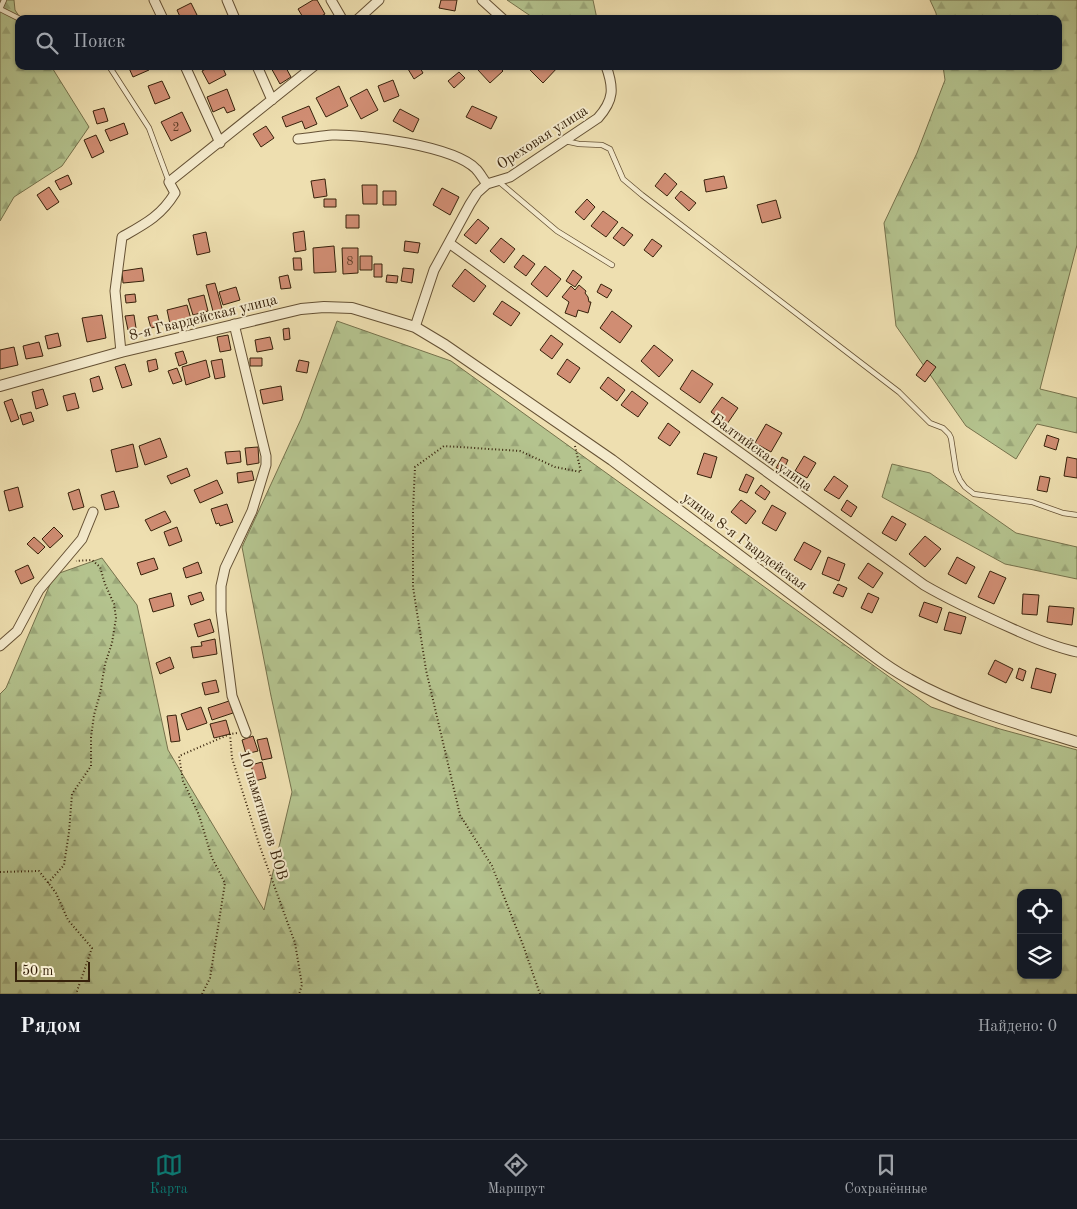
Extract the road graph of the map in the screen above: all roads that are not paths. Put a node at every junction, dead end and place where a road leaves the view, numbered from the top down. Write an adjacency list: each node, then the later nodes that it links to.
1 (4, 0): 12 (lane)
2 (154, 0): 7 (street)
3 (227, 0): 8 (street)
4 (331, 0): 9 (street)
5 (379, 0): 10 (street)
6 (482, 0): 11 (street)
7 (161, 15)
8 (234, 15)
9 (340, 15)
10 (362, 15)
11 (499, 15)
12 (15, 16)
13 (112, 70): 23 (lane)
14 (186, 70): 21 (street)
15 (259, 70): 18 (street)
16 (309, 70): 18 (street)
17 (607, 70): 20 (street, Ореховая улица)
18 (272, 100): 21 (street)
19 (298, 139): 24 (street)
20 (564, 141): 22 (street, Ореховая улица); 32 (lane)
21 (220, 143): 23 (street)
22 (498, 181): 24 (street, Ореховая улица); 26 (lane)
23 (169, 182): 29 (street)
24 (487, 184): 25 (street, Ореховая улица)
25 (449, 243): 28 (street, Ореховая улица); 34 (street, Балтийская улица)
26 (612, 265)
27 (234, 324): 28 (street, 8-я Гвардейская улица); 29 (street, 8-я Гвардейская улица); 35 (street)
28 (414, 326): 36 (street, улица 8-я Гвардейская)
29 (122, 352): 30 (street, 8-я Гвардейская улица)
30 (0, 386)
31 (93, 512): 33 (street)
32 (1077, 515)
33 (0, 646)
34 (1077, 652)
35 (246, 733)
36 (1077, 742)

